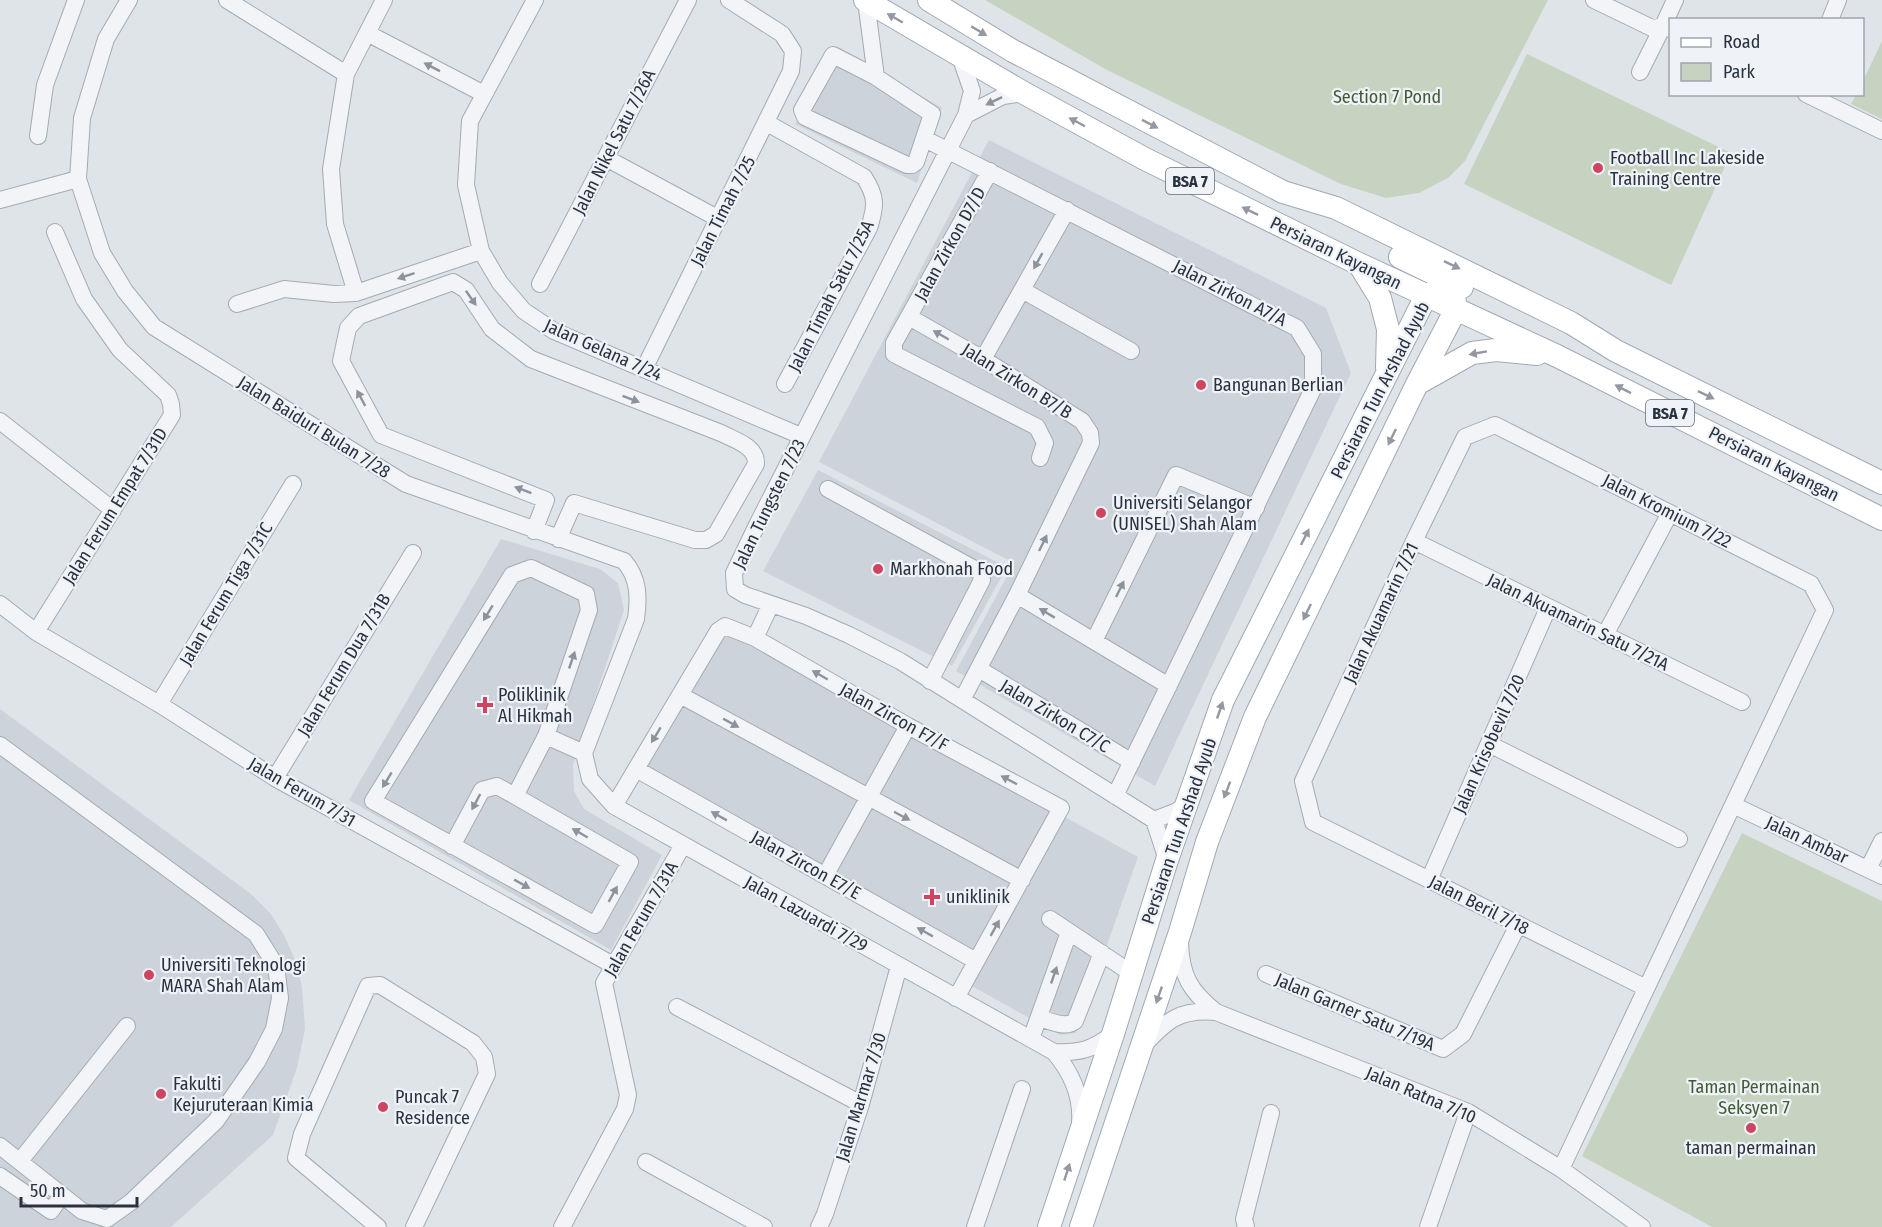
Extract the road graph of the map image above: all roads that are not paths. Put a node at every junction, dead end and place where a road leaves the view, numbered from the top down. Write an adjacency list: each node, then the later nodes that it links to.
1 (76, 0): 27 (street)
2 (129, 0): 32 (street, Jalan Baiduri Bulan 7/28)
3 (227, 0): 19 (street)
4 (384, 0): 16 (street)
5 (535, 0): 22 (street, Jalan Gelana 7/24)
6 (688, 0): 30 (street, Jalan Nikel Satu 7/26A)
7 (729, 0): 25 (street, Jalan Timah 7/25)
8 (865, 0): 17 (main road, Persiaran Kayangan / BSA 7, one-way to 8); 20 (street)
9 (929, 0): 33 (main road, Persiaran Kayangan / BSA 7, one-way to 33)
10 (1594, 0): 15 (street)
11 (1675, 0): 13 (street)
12 (1838, 0): 14 (street)
13 (1670, 18)
14 (1831, 18)
15 (1667, 28): 18 (street)
16 (367, 33): 19 (street); 22 (street, one-way to 16)
17 (960, 56): 21 (main road, Persiaran Kayangan / BSA 7); 24 (street, Jalan Tungsten 7/23)
18 (1640, 72)
19 (346, 74): 43 (street)
20 (876, 77): 28 (street); 28 (street)
21 (1024, 93): 24 (street, one-way to 24); 39 (main road, Persiaran Kayangan / BSA 7, one-way to 21)
22 (484, 94): 38 (street, Jalan Gelana 7/24)
23 (1810, 96): 26 (street)
24 (966, 115): 29 (street, Jalan Tungsten 7/23)
25 (767, 123): 36 (street, Jalan Timah 7/25); 54 (street, Jalan Timah Satu 7/25A)
26 (1882, 131)
27 (38, 136)
28 (925, 139): 29 (street, Jalan Zirkon A7/A)
29 (949, 150): 31 (street, Jalan Zirkon A7/A); 58 (street, Jalan Tungsten 7/23)
30 (606, 158): 36 (street); 41 (street, Jalan Nikel Satu 7/26A)
31 (990, 171): 35 (street, Jalan Zirkon A7/A); 47 (street, Jalan Zirkon D7/D)
32 (78, 178): 34 (street); 67 (street, Jalan Baiduri Bulan 7/28)
33 (1283, 192): 40 (main road); 49 (main road, Persiaran Kayangan / BSA 7, one-way to 49)
34 (0, 200)
35 (1066, 210): 42 (street, one-way to 42); 63 (street, Jalan Zirkon A7/A)
36 (719, 219): 52 (street, Jalan Timah 7/25)
37 (56, 232): 64 (street, Jalan Ferum Empat 7/31D)
38 (482, 251): 43 (street, one-way to 43); 52 (street, Jalan Gelana 7/24)
39 (1359, 264): 44 (main road, Persiaran Kayangan / BSA 7); 53 (main road)
40 (1452, 282): 44 (main road, Persiaran Tun Arshad Ayub); 46 (main road, Persiaran Tun Arshad Ayub); 49 (main road)
41 (540, 284)
42 (1022, 290): 48 (street); 51 (street)
43 (356, 292): 45 (street)
44 (1426, 296): 46 (main road, Persiaran Kayangan / BSA 7); 53 (main road, Persiaran Tun Arshad Ayub)
45 (237, 304)
46 (1456, 309): 50 (main road, Persiaran Kayangan / BSA 7); 55 (main road, Persiaran Tun Arshad Ayub)
47 (909, 317): 51 (street, Jalan Zirkon B7/B, one-way to 47); 59 (street, Jalan Zirkon D7/D)
48 (1131, 351)
49 (1616, 351): 60 (main road, Persiaran Kayangan / BSA 7, one-way to 60)
50 (1557, 356): 55 (main road, one-way to 55); 66 (main road, Persiaran Kayangan / BSA 7, one-way to 50)
51 (983, 359): 71 (street, Jalan Zirkon B7/B, one-way to 51)
52 (644, 369): 58 (street, Jalan Gelana 7/24)
53 (1386, 375): 97 (main road, Persiaran Tun Arshad Ayub, one-way to 53)
54 (785, 384)
55 (1417, 384): 114 (main road, Persiaran Tun Arshad Ayub, one-way to 114)
56 (0, 422): 64 (street)
57 (1495, 425): 65 (street, Jalan Kromium 7/22); 69 (street, Jalan Akuamarin 7/21)
58 (801, 436): 73 (street, Jalan Tungsten 7/23)
59 (1040, 458)
60 (1882, 483)
61 (293, 484): 85 (street, Jalan Ferum Tiga 7/31C)
62 (828, 489): 80 (street)
63 (1256, 508): 78 (street, one-way to 63); 81 (street, Jalan Zirkon A7/A)
64 (113, 510): 75 (street, Jalan Ferum Empat 7/31D)
65 (1670, 513): 76 (street); 98 (street, Jalan Kromium 7/22)
66 (1882, 519)
67 (534, 531): 68 (street, Jalan Baiduri Bulan 7/28); 68 (street, one-way to 68)
68 (558, 539): 90 (street, Jalan Baiduri Bulan 7/28)
69 (1414, 541): 74 (street, Jalan Akuamarin Satu 7/21A); 101 (street, Jalan Akuamarin 7/21)
70 (413, 553): 93 (street, Jalan Ferum Dua 7/31B)
71 (1017, 595): 78 (street, one-way to 71); 79 (street, Jalan Zirkon B7/B)
72 (0, 604): 75 (street, Jalan Ferum 7/31)
73 (771, 604): 77 (street); 80 (street, Jalan Tungsten 7/23)
74 (1548, 608): 76 (street, Jalan Akuamarin Satu 7/21A); 88 (street, Jalan Krisobevil 7/20)
75 (36, 632): 85 (street, Jalan Ferum 7/31)
76 (1605, 635): 84 (street, Jalan Akuamarin Satu 7/21A)
77 (755, 638): 82 (street, Jalan Zircon F7/F); 86 (street, Jalan Zircon F7/F, one-way to 77)
78 (1094, 641): 81 (street)
79 (979, 669): 83 (street, Jalan Zirkon B7/B); 91 (street, Jalan Zirkon C7/C)
80 (930, 681): 83 (street, Jalan Tungsten 7/23)
81 (1169, 686): 91 (street, Jalan Zirkon A7/A)
82 (680, 695): 92 (street, Jalan Zircon F7/F, one-way to 92); 96 (street, one-way to 96)
83 (962, 700): 95 (street, Jalan Tungsten 7/23)
84 (1742, 702)
85 (159, 704): 93 (street, Jalan Ferum 7/31)
86 (908, 726): 96 (street); 109 (street, Jalan Zircon F7/F, one-way to 86)
87 (546, 736): 90 (street); 94 (street); 105 (street, one-way to 105)
88 (1489, 744): 102 (street); 110 (street, Jalan Krisobevil 7/20)
89 (0, 745): 141 (street)
90 (584, 753): 99 (street, Jalan Lazuardi 7/29)
91 (1132, 762): 95 (street, Jalan Zirkon A7/A)
92 (636, 769): 99 (street, Jalan Zircon F7/F); 108 (street, Jalan Zircon E7/E, one-way to 92)
93 (275, 778): 117 (street, Jalan Ferum 7/31)
94 (515, 796): 105 (street, one-way to 105); 105 (street, one-way to 94)
95 (1115, 796): 100 (street, Jalan Tungsten 7/23)
96 (868, 798): 108 (street); 109 (street, one-way to 109)
97 (1186, 805): 100 (street); 106 (main road, Persiaran Tun Arshad Ayub)
98 (1732, 805): 107 (street, Jalan Ambar); 121 (street)
99 (614, 806): 104 (street, Jalan Lazuardi 7/29)
100 (1154, 820): 106 (street)
101 (1313, 822): 110 (street, Jalan Beril 7/18)
102 (1679, 839)
103 (1882, 841): 107 (street)
104 (683, 845): 117 (street, Jalan Ferum 7/31A); 118 (street, Jalan Lazuardi 7/29)
105 (452, 846)
106 (1167, 860): 119 (main road, Persiaran Tun Arshad Ayub)
107 (1875, 873)
108 (825, 876): 116 (street, Jalan Zircon E7/E, one-way to 108)
109 (1022, 880): 116 (street, Jalan Zircon F7/F, one-way to 109)
110 (1429, 880): 112 (street, Jalan Beril 7/18)
111 (1050, 919): 113 (street)
112 (1518, 924): 120 (street, Jalan Garner Satu 7/19A); 121 (street, Jalan Beril 7/18)
113 (1069, 932): 115 (street); 125 (street, one-way to 113)
114 (1180, 932): 124 (street, Jalan Ratna 7/10); 129 (main road, Persiaran Tun Arshad Ayub, one-way to 129)
115 (1102, 953): 119 (street); 125 (street)
116 (976, 961): 122 (street, Jalan Zircon F7/F)
117 (613, 965): 144 (street, Jalan Ferum 7/31A)
118 (899, 966): 122 (street, Jalan Lazuardi 7/29); 132 (street, Jalan Marmar 7/30)
119 (1131, 973): 127 (main road, Persiaran Tun Arshad Ayub)
120 (1266, 974)
121 (1646, 988): 139 (street)
122 (956, 998): 128 (street, Jalan Lazuardi 7/29)
123 (677, 1006): 132 (street)
124 (1216, 1012): 129 (street, Jalan Ratna 7/10); 133 (street, Jalan Ratna 7/10)
125 (1039, 1018): 128 (street)
126 (127, 1026): 137 (street)
127 (1113, 1034): 130 (street); 135 (main road, Persiaran Tun Arshad Ayub)
128 (1031, 1039): 130 (street, Jalan Lazuardi 7/29)
129 (1141, 1048): 149 (main road, Persiaran Tun Arshad Ayub)
130 (1054, 1052): 135 (street)
131 (1022, 1089): 147 (street)
132 (861, 1104): 146 (street, Jalan Marmar 7/30)
133 (1468, 1112): 139 (street, Jalan Ratna 7/10); 151 (street)
134 (1271, 1113): 150 (street)
135 (1080, 1135): 148 (main road, Persiaran Tun Arshad Ayub, one-way to 135)
136 (0, 1146): 137 (street)
137 (20, 1161): 141 (street)
138 (646, 1162): 145 (street)
139 (1561, 1169): 152 (street, Jalan Ratna 7/10)
140 (0, 1176): 141 (street)
141 (62, 1195)
142 (378, 1227): 143 (street)
143 (414, 1227)
144 (562, 1227)
145 (764, 1227)
146 (819, 1227)
147 (975, 1227)
148 (1049, 1227)
149 (1081, 1227)
150 (1246, 1227)
151 (1428, 1227)
152 (1642, 1227)

